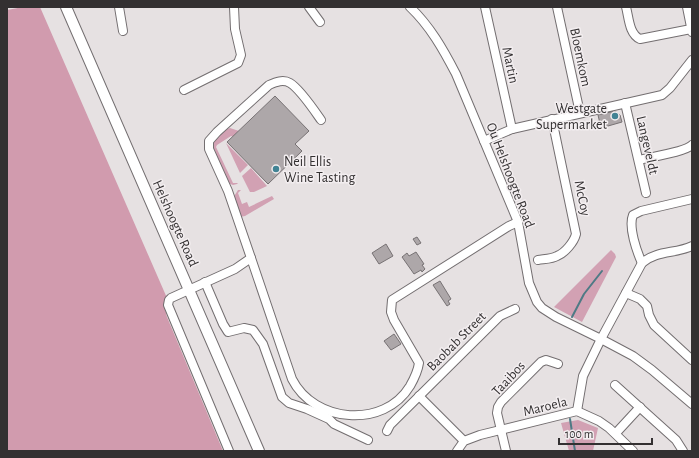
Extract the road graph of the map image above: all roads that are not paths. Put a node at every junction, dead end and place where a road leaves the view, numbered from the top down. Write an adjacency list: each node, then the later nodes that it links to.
1 (66, 7): 31 (main road, Helshoogte Road)
2 (119, 7): 12 (street)
3 (234, 7): 14 (street)
4 (309, 7): 10 (street)
5 (410, 7): 20 (street, Ou Helshoogte Road)
6 (485, 7): 19 (street, Martin)
7 (557, 7): 16 (street, Bloemkom)
8 (626, 7): 11 (street)
9 (687, 7): 11 (street)
10 (320, 22)
11 (692, 30)
12 (123, 31)
13 (692, 60): 15 (street)
14 (184, 90)
15 (626, 103): 16 (street); 22 (street, Langeveldt)
16 (580, 113): 17 (street)
17 (552, 119): 19 (street); 28 (street, McCoy)
18 (321, 120): 27 (street)
19 (512, 129): 20 (street)
20 (484, 141): 25 (street, Ou Helshoogte Road)
21 (692, 145): 22 (street)
22 (639, 160): 23 (street, Langeveldt)
23 (646, 193)
24 (692, 199): 29 (street)
25 (518, 222): 27 (street); 34 (street, Ou Helshoogte Road)
26 (692, 246): 29 (street)
27 (251, 258): 30 (street)
28 (538, 260)
29 (642, 263): 32 (street)
30 (205, 282): 31 (street); 45 (street)
31 (189, 290): 47 (street); 48 (main road, Helshoogte Road)
32 (626, 293): 34 (street); 35 (street)
33 (515, 309): 38 (street, Baobab Street)
34 (601, 338): 39 (street, Ou Helshoogte Road); 41 (street)
35 (692, 360)
36 (558, 364): 42 (street, Taaibos)
37 (615, 385): 40 (street)
38 (419, 396): 43 (street, Baobab Street); 46 (street)
39 (692, 404)
40 (640, 407): 44 (street); 52 (street)
41 (577, 411): 42 (street, Maroela); 44 (street, Maroela)
42 (501, 430): 46 (street, Maroela); 50 (street)
43 (387, 431)
44 (616, 434): 51 (street, Maroela)
45 (368, 440)
46 (464, 441): 49 (street)
47 (229, 451)
48 (260, 451)
49 (457, 451)
50 (506, 451)
51 (633, 451)
52 (683, 451)

